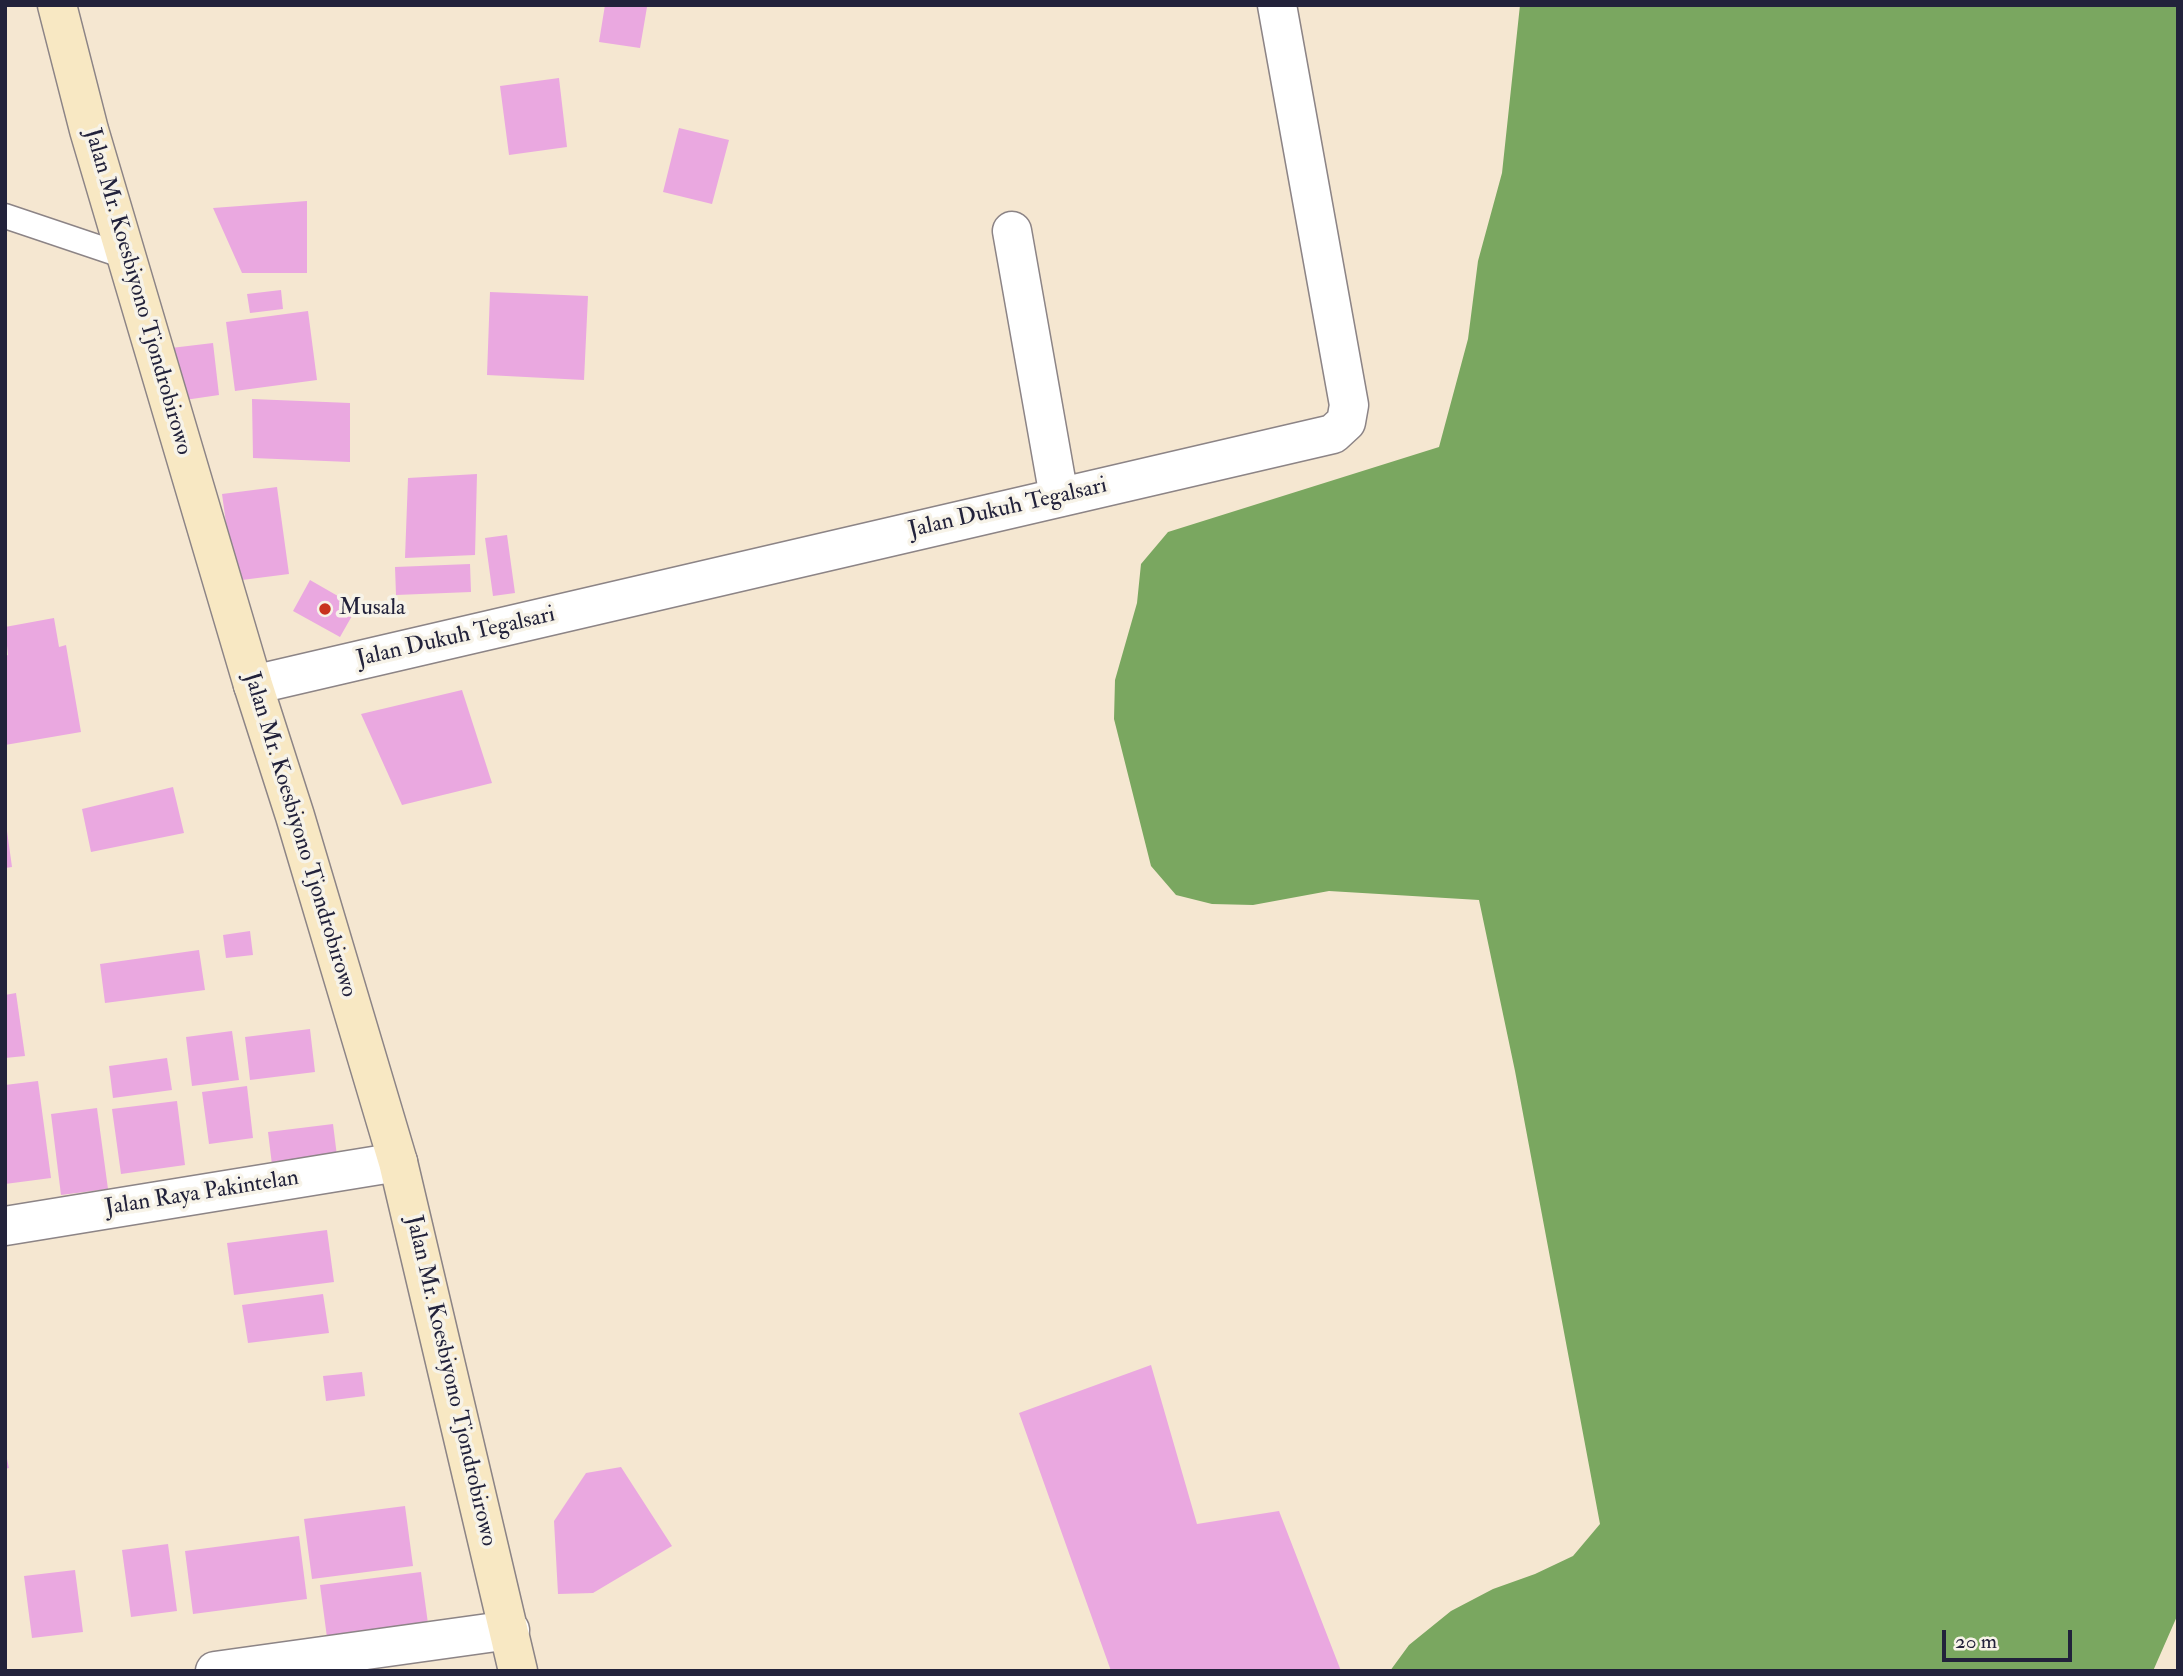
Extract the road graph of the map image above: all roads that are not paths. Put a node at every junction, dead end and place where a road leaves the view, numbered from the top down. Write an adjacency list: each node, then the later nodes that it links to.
1 (57, 5): 5 (main road, Jalan Mr. Koesbiyono Tjondrobirowo)
2 (1277, 5): 6 (street, Jalan Dukuh Tegalsari)
3 (5, 216): 5 (lane)
4 (1012, 231): 6 (street)
5 (127, 257): 7 (main road, Jalan Mr. Koesbiyono Tjondrobirowo)
6 (1059, 497): 7 (street, Jalan Dukuh Tegalsari)
7 (253, 685): 8 (main road, Jalan Mr. Koesbiyono Tjondrobirowo)
8 (398, 1161): 9 (street, Jalan Raya Pakintelan); 10 (main road, Jalan Mr. Koesbiyono Tjondrobirowo)
9 (5, 1226)
10 (510, 1629): 11 (street); 12 (main road, Jalan Mr. Koesbiyono Tjondrobirowo)
11 (215, 1671)
12 (518, 1671)

